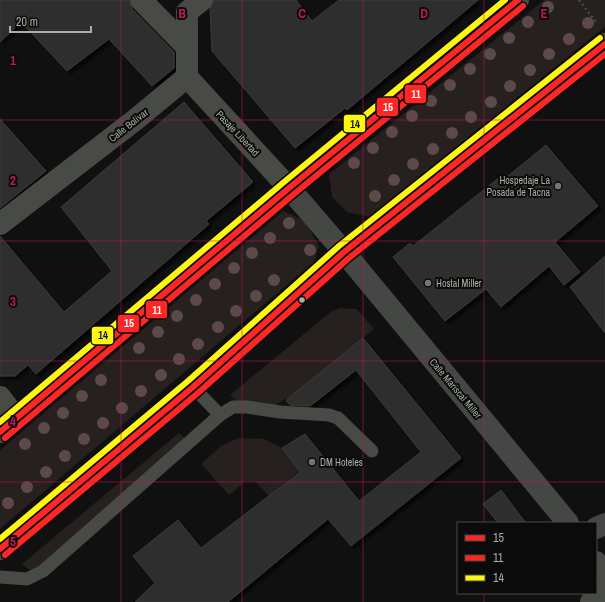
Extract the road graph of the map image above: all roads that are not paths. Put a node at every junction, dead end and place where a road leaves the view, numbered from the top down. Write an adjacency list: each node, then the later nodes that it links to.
1 (141, 0): 5 (street)
2 (202, 0): 5 (street)
3 (518, 0): 7 (main road)
4 (605, 44): 9 (main road)
5 (187, 47): 6 (street)
6 (187, 77): 7 (street, Pasaje Libertad); 8 (street, Calle Bolívar)
7 (289, 188): 9 (street, Calle Mariscal Miller); 13 (main road)
8 (0, 224)
9 (344, 252): 10 (main road); 15 (street, Calle Mariscal Miller)
10 (193, 386): 12 (lane); 16 (main road)
11 (0, 397): 13 (street)
12 (220, 415): 14 (lane); 19 (lane)
13 (8, 425)
14 (372, 451)
15 (567, 522)
16 (0, 549)
17 (597, 563): 18 (street)
18 (605, 575)
19 (0, 577)
20 (605, 588): 21 (street)
21 (591, 602)

